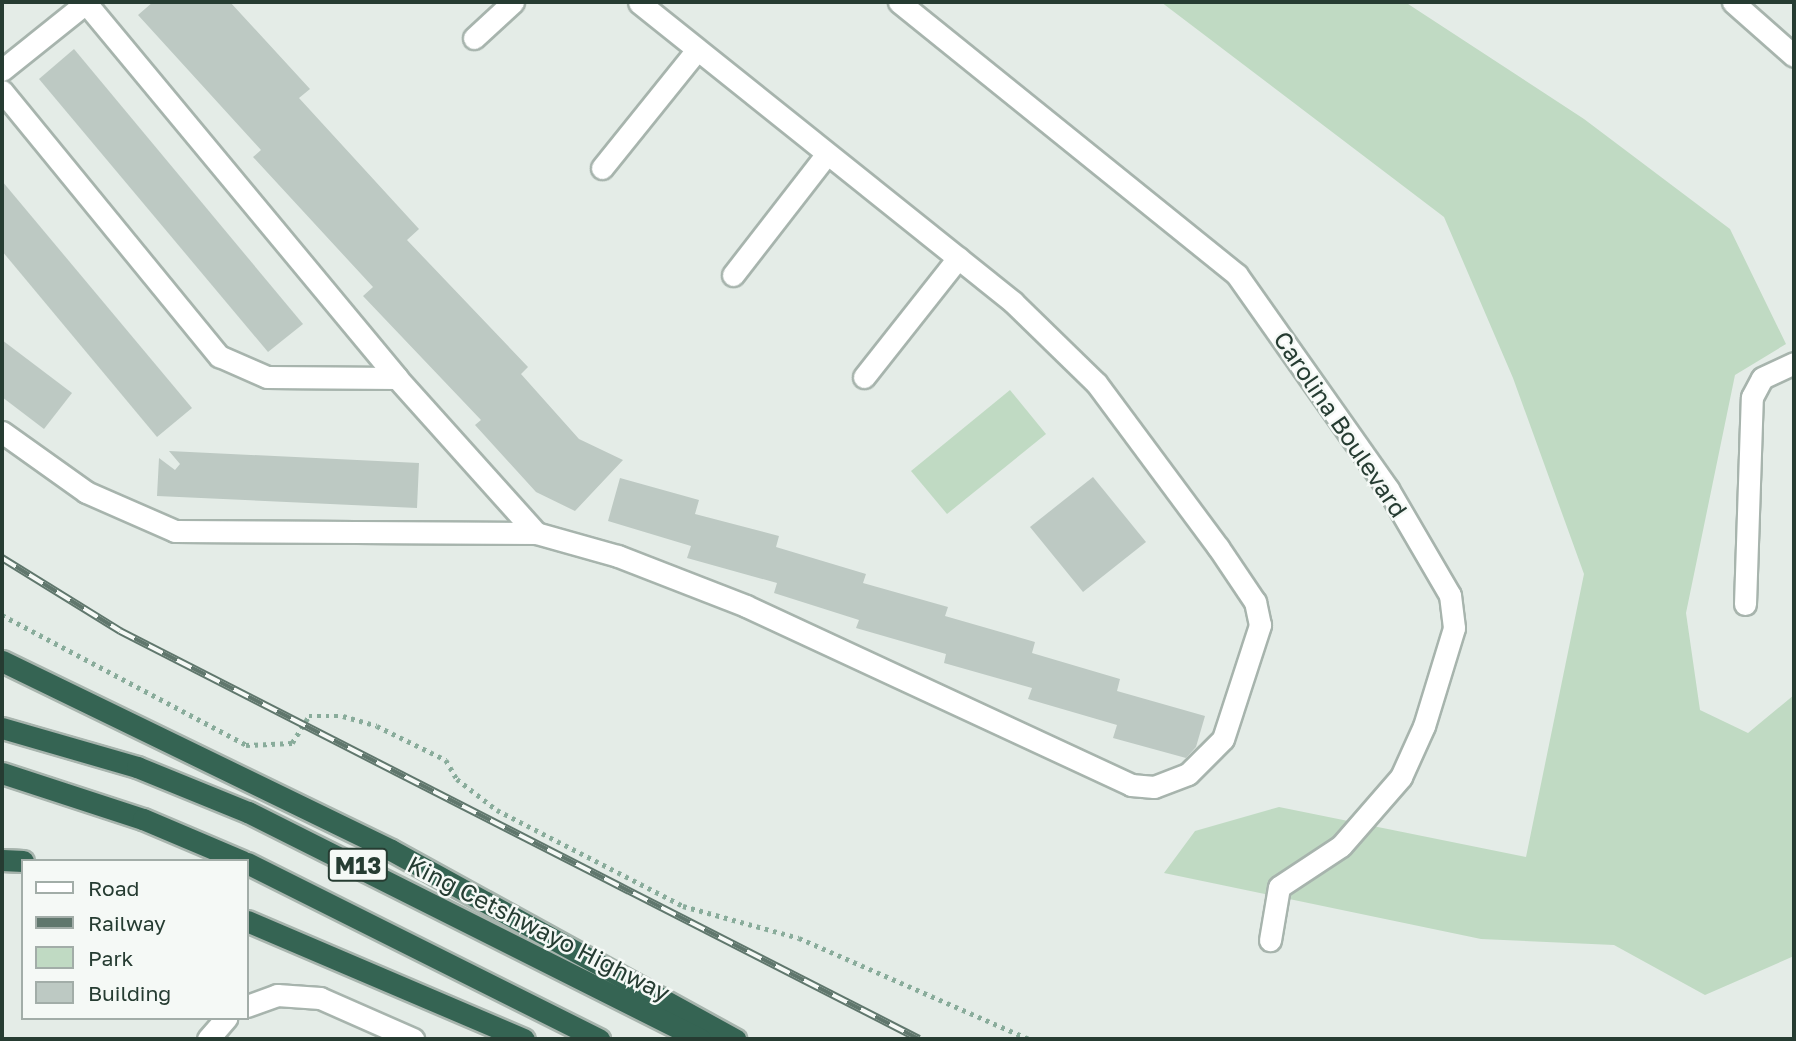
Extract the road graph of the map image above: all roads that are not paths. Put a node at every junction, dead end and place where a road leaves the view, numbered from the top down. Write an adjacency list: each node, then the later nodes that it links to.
1 (86, 2): 9 (street); 16 (street)
2 (513, 2): 6 (street)
3 (639, 2): 7 (street)
4 (899, 2): 29 (street, Carolina Boulevard)
5 (1733, 2): 8 (street)
6 (474, 38)
7 (697, 50): 11 (street); 12 (street)
8 (1794, 56)
9 (2, 71)
10 (2, 91): 16 (street)
11 (827, 154): 13 (street); 14 (street)
12 (602, 168)
13 (958, 258): 17 (street); 19 (street)
14 (733, 275)
15 (1794, 363): 20 (street)
16 (397, 377): 19 (street)
17 (863, 377)
18 (2, 432): 19 (street)
19 (536, 533)
20 (1745, 604)
21 (2, 661): 37 (highway)
22 (2, 728): 36 (highway, King Cetshwayo Highway / M13)
23 (2, 773): 25 (highway)
24 (2, 859): 26 (highway)
25 (237, 859)
26 (21, 861)
27 (248, 864): 35 (highway, M13)
28 (248, 921): 34 (highway)
29 (1270, 940)
30 (248, 1006): 33 (street)
31 (224, 1020): 32 (street)
32 (208, 1039)
33 (413, 1039)
34 (524, 1039)
35 (599, 1039)
36 (700, 1039)
37 (735, 1039)

